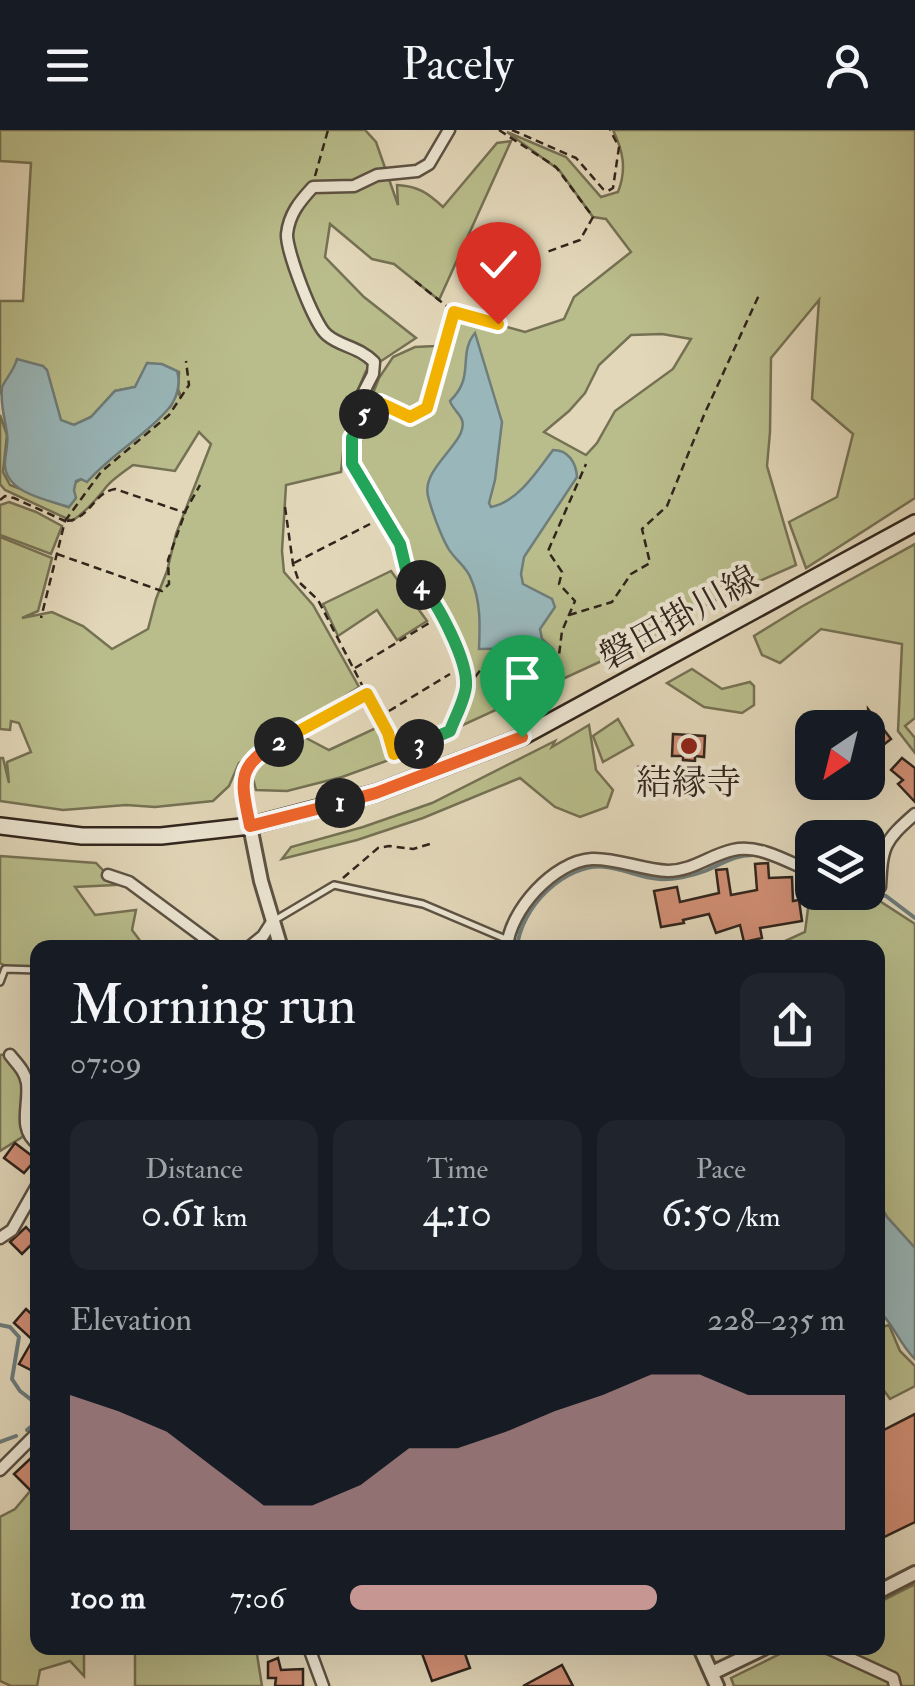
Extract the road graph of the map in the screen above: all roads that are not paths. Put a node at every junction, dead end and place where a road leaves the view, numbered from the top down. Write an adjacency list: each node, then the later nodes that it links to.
1 (450, 130): 5 (street)
2 (915, 523): 5 (main road, 磐田掛川線)
3 (915, 814): 6 (street)
4 (0, 826): 5 (main road, 磐田掛川線)
5 (250, 826): 9 (street)
6 (885, 849)
7 (795, 865): 14 (street)
8 (108, 875): 10 (street)
9 (272, 922): 11 (street); 12 (street); 13 (lane)
10 (207, 940)
11 (257, 940)
12 (278, 940)
13 (500, 940)
14 (509, 940)
15 (30, 970): 16 (lane)
16 (0, 982)
17 (10, 1055): 18 (street)
18 (30, 1138)
19 (30, 1198): 20 (street)
20 (0, 1238)
21 (30, 1440): 22 (street)
22 (0, 1470)
23 (915, 1573): 24 (street)
24 (885, 1588)
25 (311, 1655): 30 (street)
26 (703, 1655): 29 (street)
27 (753, 1655): 29 (street)
28 (843, 1655): 31 (street)
29 (714, 1679)
30 (323, 1686)
31 (895, 1686)

